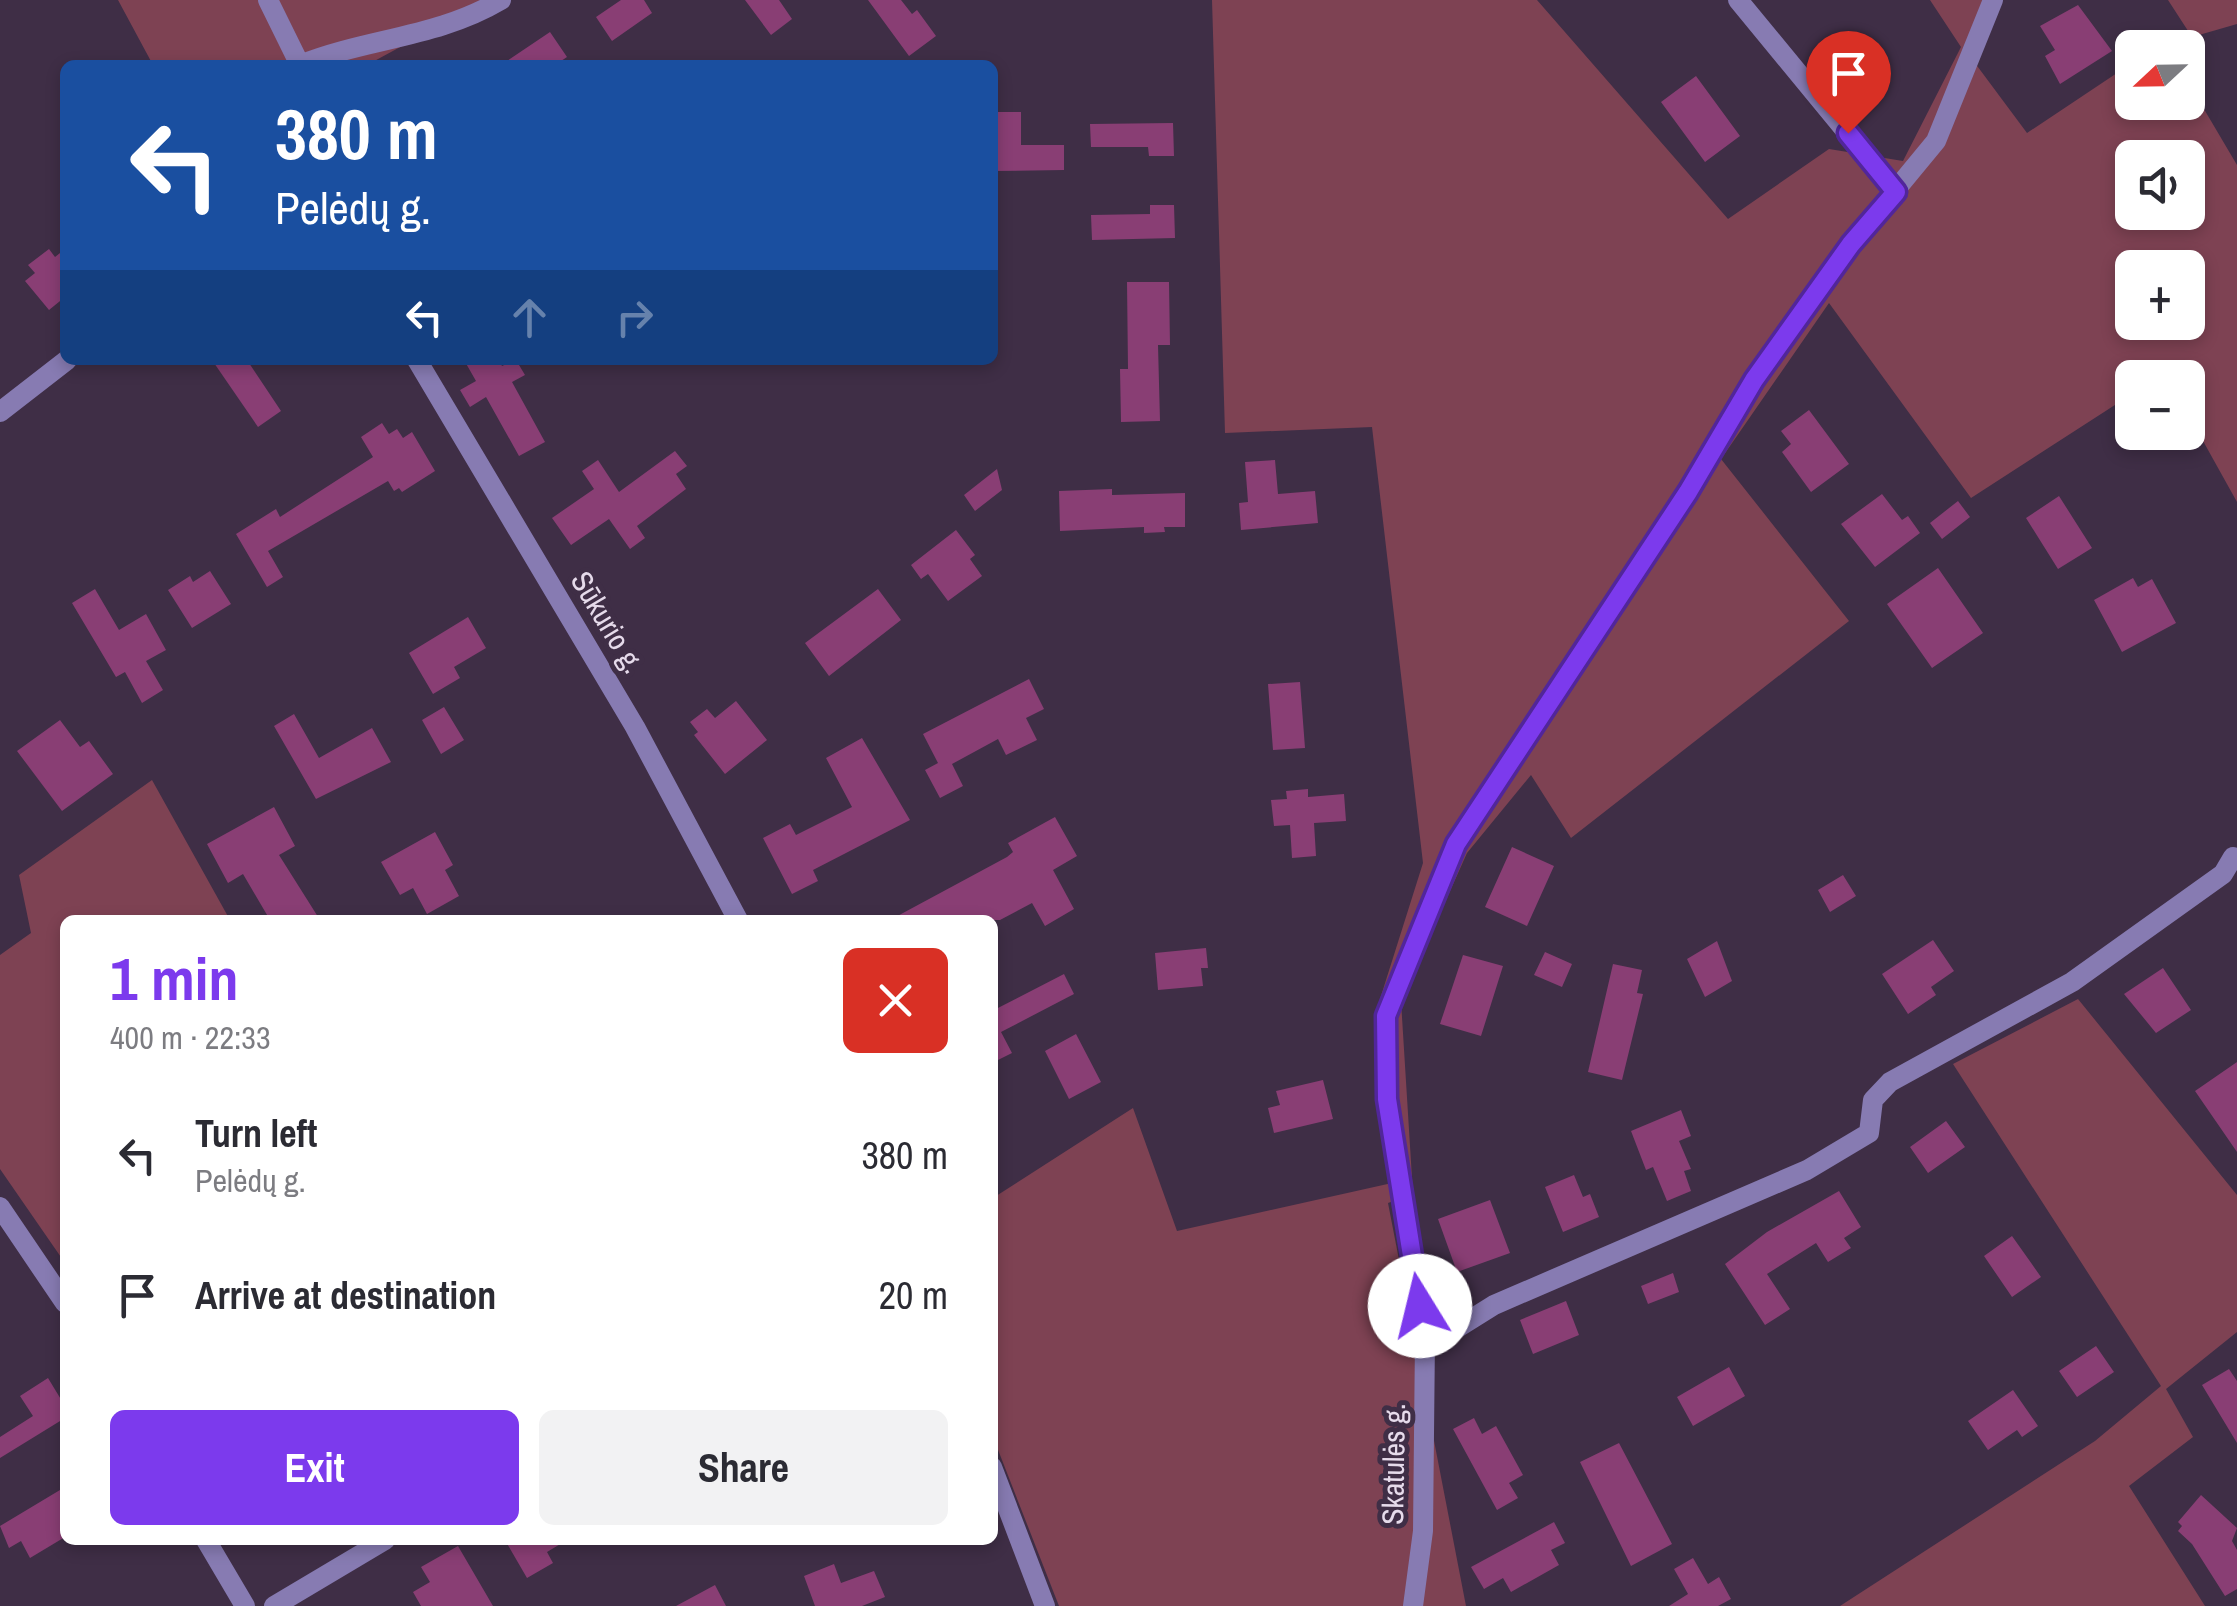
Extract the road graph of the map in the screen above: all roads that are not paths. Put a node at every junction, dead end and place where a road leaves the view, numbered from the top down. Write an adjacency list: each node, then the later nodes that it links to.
1 (268, 0): 5 (street)
2 (501, 0): 6 (street)
3 (1738, 0): 7 (street)
4 (1994, 0): 7 (street, Skatulės g.)
5 (298, 60)
6 (313, 60)
7 (1896, 192): 15 (street, Skatulės g.)
8 (61, 365): 10 (street)
9 (420, 365): 12 (street, Sūkurio g.)
10 (0, 412)
11 (2233, 857): 15 (street)
12 (735, 915)
13 (0, 1207): 14 (street)
14 (60, 1296)
15 (1425, 1338): 22 (street, Skatulės g.)
16 (998, 1483): 21 (street)
17 (209, 1545): 19 (street)
18 (377, 1545): 20 (street)
19 (245, 1606)
20 (274, 1606)
21 (1045, 1606)
22 (1413, 1606)

